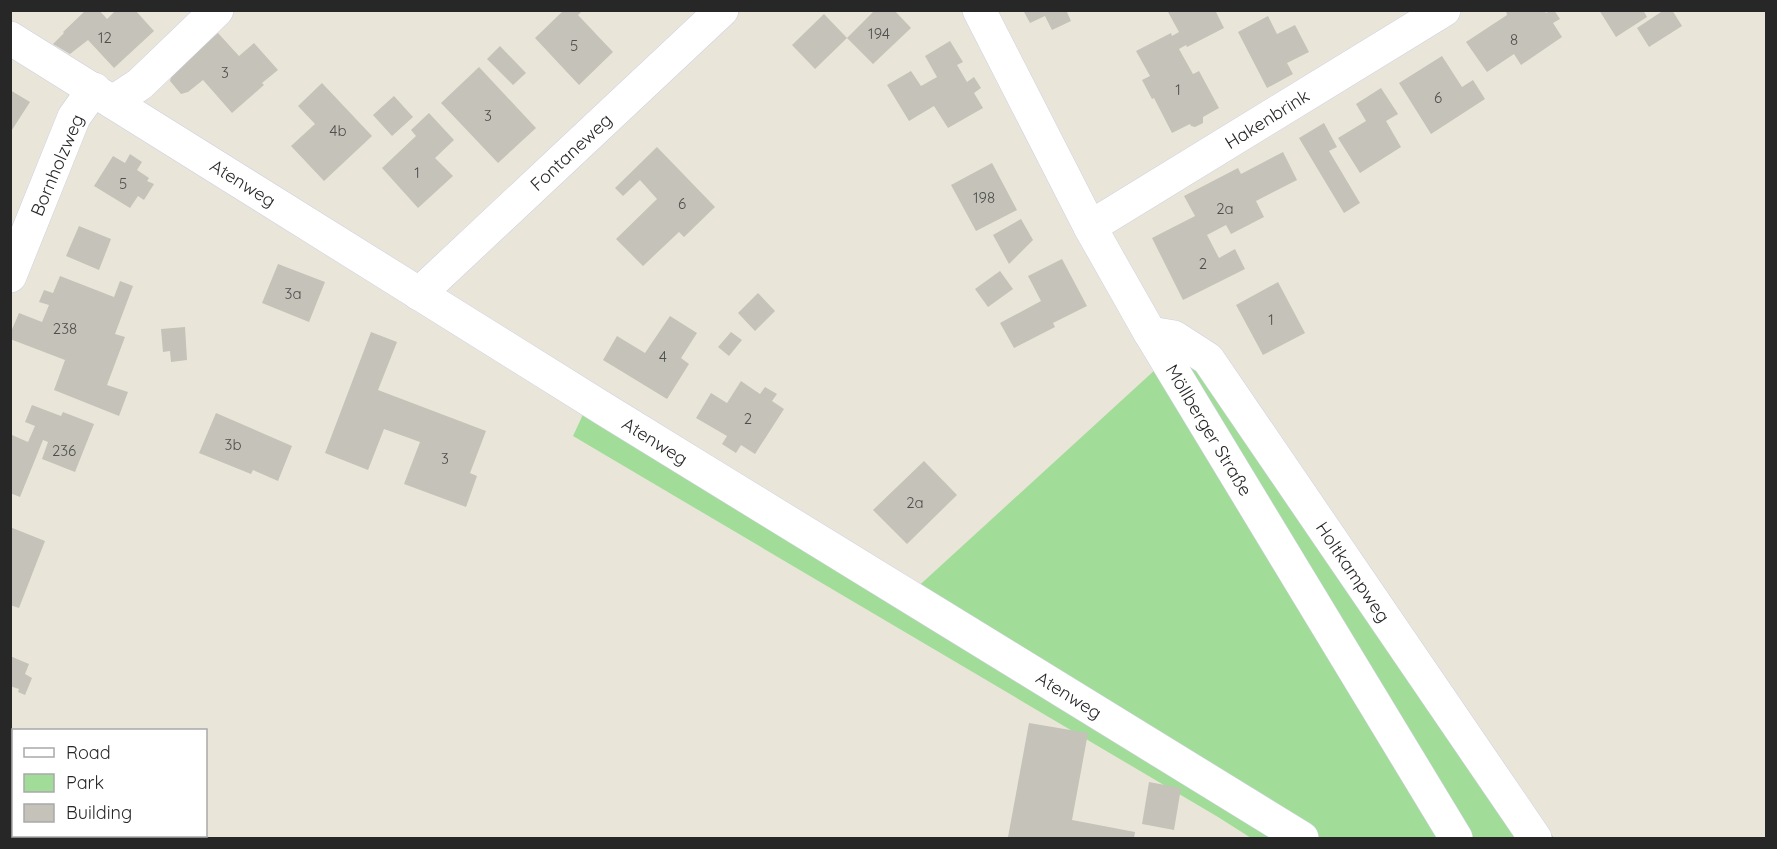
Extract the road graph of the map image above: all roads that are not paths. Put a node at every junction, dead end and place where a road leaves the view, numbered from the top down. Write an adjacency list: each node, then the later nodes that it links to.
1 (217, 10): 6 (street, Bornholzweg)
2 (722, 10): 9 (street, Fontaneweg)
3 (979, 10): 7 (street, Möllberger Straße)
4 (1444, 10): 7 (street, Hakenbrink)
5 (10, 38): 6 (street, Atenweg)
6 (104, 96): 8 (street, Bornholzweg); 9 (street, Atenweg)
7 (1090, 227): 10 (street, Möllberger Straße)
8 (10, 276)
9 (419, 294): 11 (street, Atenweg)
10 (1150, 333): 12 (street, Möllberger Straße); 13 (street, Holtkampweg)
11 (1302, 838)
12 (1456, 838)
13 (1535, 838)

